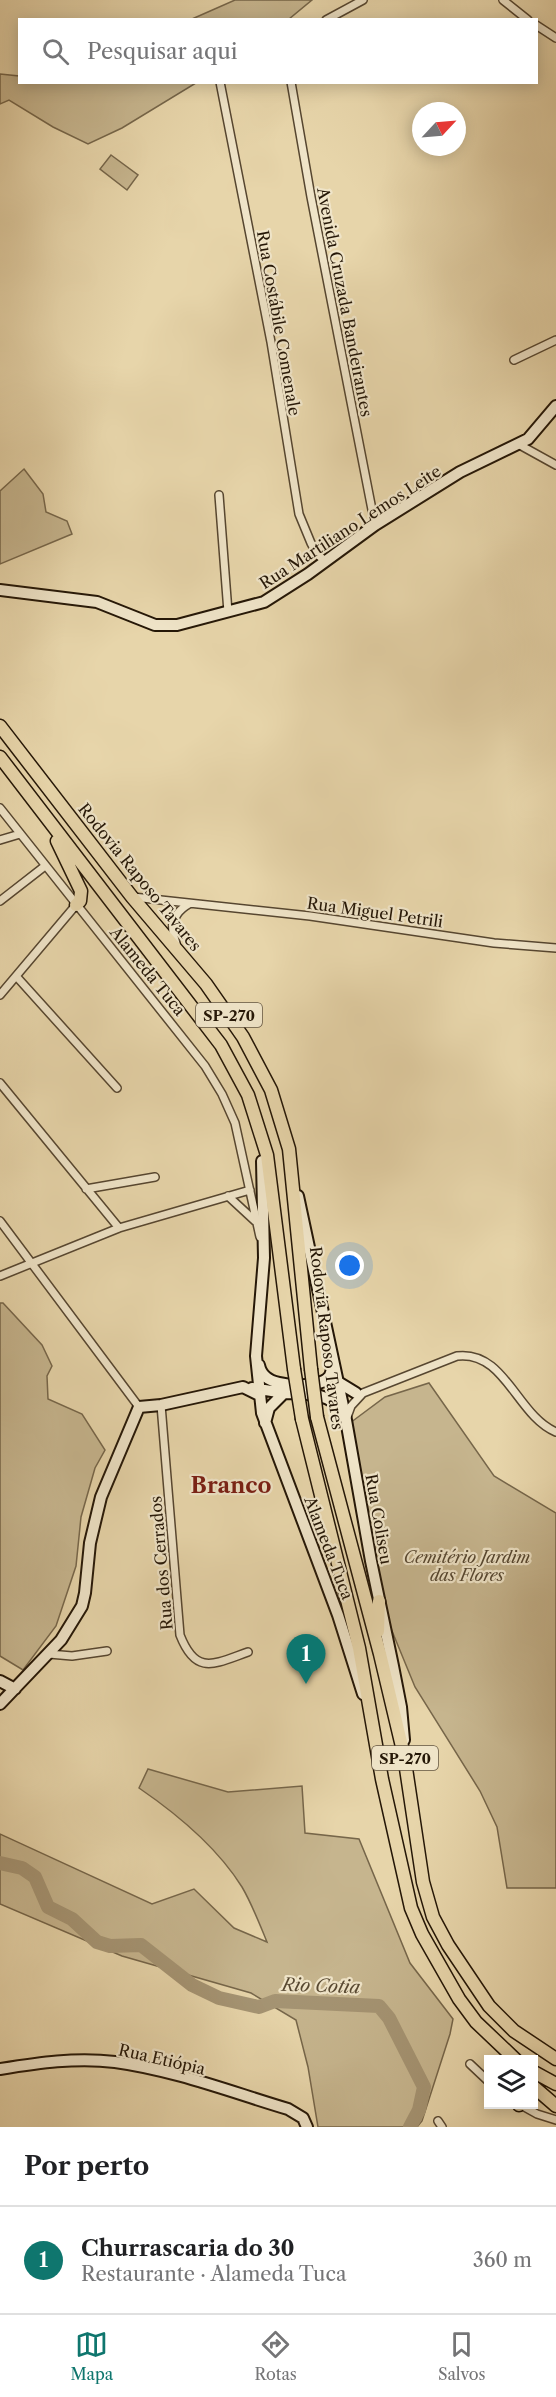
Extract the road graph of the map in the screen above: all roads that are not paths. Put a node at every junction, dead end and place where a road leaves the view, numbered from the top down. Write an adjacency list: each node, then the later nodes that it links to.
1 (363, 0): 3 (street)
2 (503, 0): 4 (street)
3 (330, 18)
4 (526, 18)
5 (538, 26): 6 (street)
6 (556, 38)
7 (220, 84): 16 (street, Rua Costábile Comenale)
8 (291, 84): 15 (street, Avenida Cruzada Bandeirantes)
9 (556, 340): 10 (street)
10 (514, 360)
11 (556, 406): 12 (street, Rua Martiliano Lemos Leite)
12 (518, 444): 13 (street); 15 (street, Rua Martiliano Lemos Leite)
13 (556, 465)
14 (219, 495): 18 (street)
15 (375, 525): 16 (street, Rua Martiliano Lemos Leite)
16 (326, 561): 18 (street, Rua Martiliano Lemos Leite)
17 (0, 590): 18 (street, Rua Martiliano Lemos Leite)
18 (228, 612)
19 (0, 726): 26 (highway, Rodovia Raposo Tavares / SP-270)
20 (0, 757): 22 (highway, Rodovia Raposo Tavares / SP-270)
21 (0, 808): 23 (street, Alameda Tuca)
22 (48, 821): 29 (highway); 36 (highway, Rodovia Raposo Tavares / SP-270)
23 (20, 834): 24 (street); 25 (street, Alameda Tuca)
24 (0, 840)
25 (45, 866): 27 (street); 29 (street, Alameda Tuca)
26 (132, 897): 28 (street, Rua Miguel Petrili); 31 (highway, Rodovia Raposo Tavares / SP-270)
27 (0, 901)
28 (189, 904): 30 (street, Rua Miguel Petrili); 31 (street)
29 (76, 905): 32 (street); 40 (street, Alameda Tuca)
30 (556, 948)
31 (182, 957): 37 (highway, Rodovia Raposo Tavares / SP-270)
32 (16, 976): 33 (street); 35 (street)
33 (0, 995)
34 (0, 1083): 39 (street)
35 (117, 1088)
36 (259, 1125): 45 (street, Alameda Tuca); 70 (highway, Rodovia Raposo Tavares / SP-270, bridge)
37 (289, 1149): 49 (street, Rua Coliseu); 63 (highway, Rodovia Raposo Tavares / SP-270, bridge)
38 (155, 1177): 39 (street)
39 (86, 1189): 44 (street)
40 (250, 1190): 41 (street); 43 (street, Alameda Tuca)
41 (228, 1196): 43 (street); 44 (street)
42 (0, 1221): 46 (street)
43 (257, 1223): 45 (street, Alameda Tuca)
44 (119, 1228): 46 (street)
45 (264, 1258): 48 (street, Alameda Tuca)
46 (33, 1264): 47 (street); 58 (street)
47 (0, 1276)
48 (256, 1356): 49 (street); 50 (street, Alameda Tuca)
49 (332, 1359): 52 (street, Rua Coliseu)
50 (257, 1372): 51 (street); 53 (street, Alameda Tuca)
51 (243, 1387): 53 (street); 57 (street)
52 (339, 1388): 55 (street); 56 (street); 59 (street, Rua Coliseu)
53 (259, 1391): 54 (street); 60 (street, Alameda Tuca)
54 (284, 1393): 56 (street); 60 (street)
55 (360, 1393): 59 (street); 61 (street)
56 (320, 1395): 59 (street)
57 (161, 1405): 58 (street); 65 (street, Rua dos Cerrados)
58 (139, 1407): 66 (street)
59 (345, 1416): 62 (street, Rua Coliseu)
60 (265, 1423): 70 (street, Alameda Tuca)
61 (556, 1432)
62 (379, 1601): 63 (highway); 71 (street, Rua Coliseu)
63 (377, 1644): 71 (highway, Rodovia Raposo Tavares / SP-270)
64 (107, 1652): 66 (street)
65 (248, 1652)
66 (49, 1654): 68 (street)
67 (0, 1681): 68 (street)
68 (15, 1689): 69 (street)
69 (0, 1704)
70 (371, 1719): 72 (highway, Rodovia Raposo Tavares / SP-270)
71 (404, 1755): 75 (highway, Rodovia Raposo Tavares / SP-270)
72 (476, 2022): 73 (highway); 74 (highway, Rodovia Raposo Tavares / SP-270)
73 (502, 2055)
74 (511, 2055)
75 (556, 2059)
76 (470, 2064): 79 (street)
77 (0, 2069): 85 (street, Rua Etiópia)
78 (538, 2074): 80 (highway)
79 (484, 2077)
80 (556, 2084)
81 (538, 2090): 82 (highway)
82 (556, 2106)
83 (527, 2109): 84 (street)
84 (556, 2120)
85 (307, 2127)

